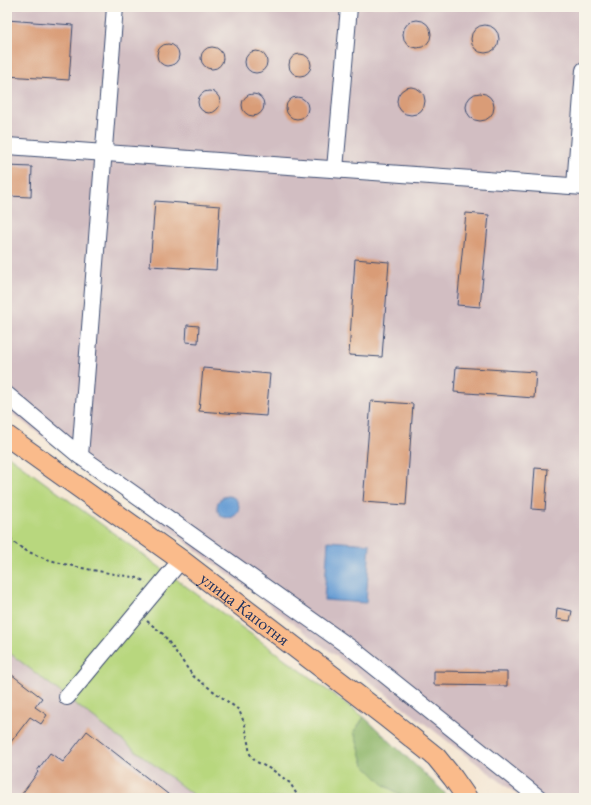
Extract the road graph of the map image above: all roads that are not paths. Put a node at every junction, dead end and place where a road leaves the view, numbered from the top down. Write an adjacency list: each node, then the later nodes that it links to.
1 (115, 7): 5 (lane)
2 (349, 7): 6 (lane)
3 (584, 70): 7 (lane)
4 (7, 146): 5 (lane)
5 (104, 153): 6 (lane); 10 (lane)
6 (335, 169): 7 (lane)
7 (579, 186)
8 (7, 395): 10 (lane)
9 (7, 436): 11 (main road, улица Капотня)
10 (80, 456): 14 (lane)
11 (180, 560): 12 (lane); 13 (main road, улица Капотня)
12 (67, 697)
13 (467, 798)
14 (539, 798)

